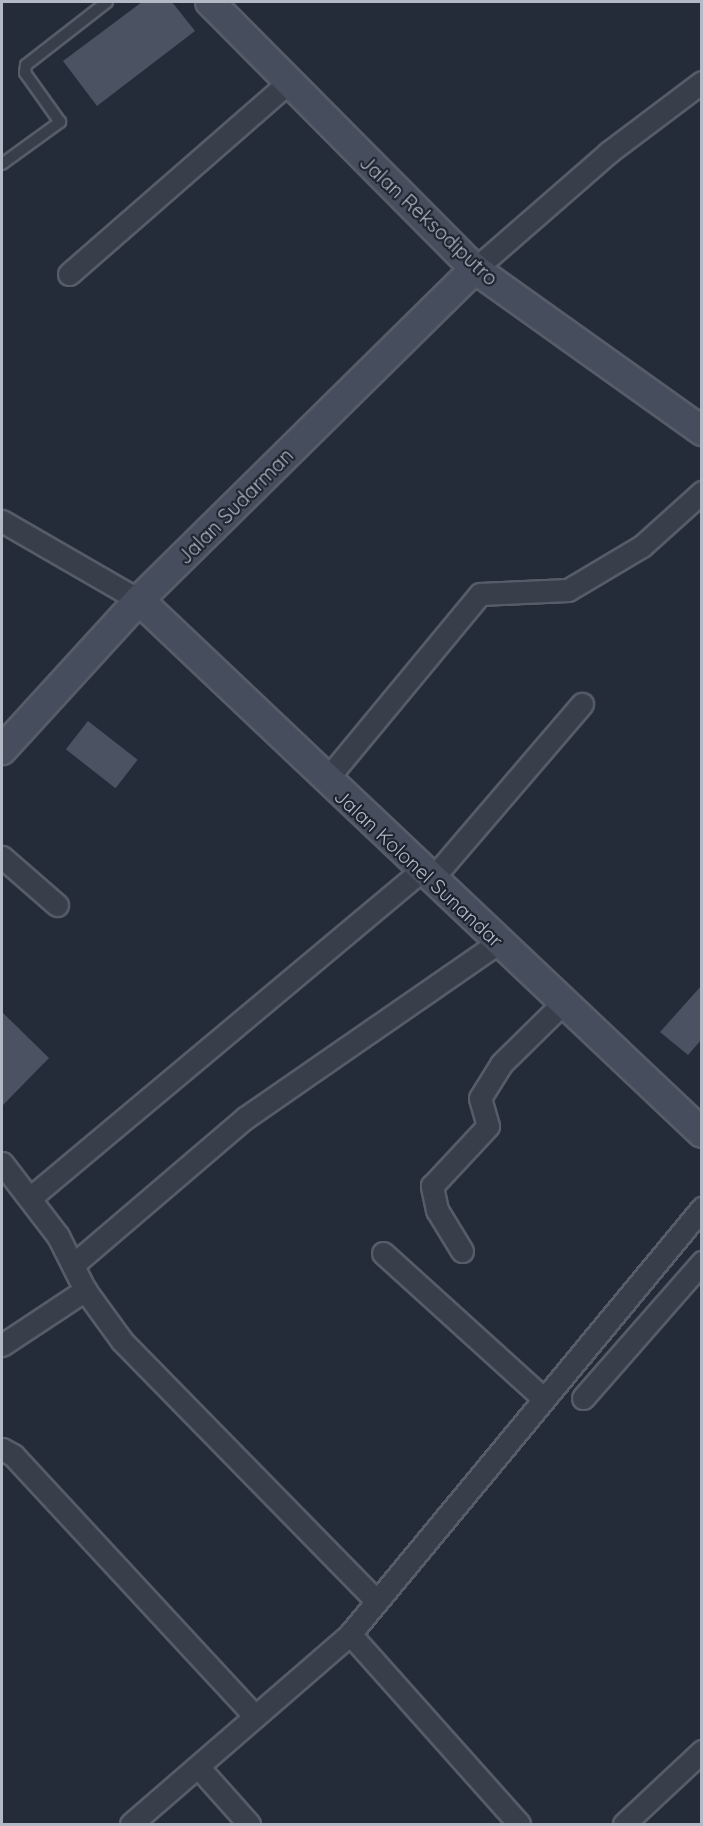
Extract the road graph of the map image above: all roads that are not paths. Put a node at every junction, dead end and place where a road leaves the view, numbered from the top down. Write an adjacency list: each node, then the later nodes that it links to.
1 (107, 2): 5 (lane)
2 (210, 2): 4 (street, Jalan Reksodiputro)
3 (702, 82): 6 (street)
4 (288, 83): 6 (street, Jalan Reksodiputro); 7 (street)
5 (2, 164)
6 (471, 265): 8 (street, Jalan Reksodiputro); 11 (street, Jalan Sudarman)
7 (69, 274)
8 (699, 424)
9 (702, 492): 14 (street)
10 (2, 521): 11 (street)
11 (139, 600): 13 (street, Jalan Sudarman); 14 (street, Jalan Kolonel Sunandar)
12 (582, 705): 16 (street)
13 (2, 750)
14 (326, 780): 16 (street, Jalan Kolonel Sunandar)
15 (2, 857): 17 (street)
16 (426, 875): 18 (street, Jalan Kolonel Sunandar); 22 (street)
17 (57, 905)
18 (498, 943): 19 (street, Jalan Kolonel Sunandar); 27 (street)
19 (563, 1003): 20 (street, Jalan Kolonel Sunandar); 24 (street)
20 (701, 1130)
21 (2, 1163): 22 (street)
22 (30, 1198): 27 (street)
23 (702, 1208): 30 (street)
24 (462, 1251)
25 (383, 1253): 33 (street)
26 (702, 1262): 31 (street)
27 (74, 1264): 28 (street)
28 (85, 1290): 29 (street); 35 (street)
29 (2, 1345)
30 (586, 1347): 31 (street); 33 (street)
31 (610, 1367): 32 (street)
32 (583, 1398)
33 (544, 1400): 35 (street)
34 (2, 1449): 37 (street)
35 (377, 1601): 36 (street)
36 (350, 1634): 37 (street); 42 (street)
37 (255, 1716): 39 (street)
38 (702, 1750): 43 (street)
39 (200, 1769): 40 (street); 41 (street)
40 (131, 1824)
41 (249, 1824)
42 (519, 1824)
43 (624, 1824)

